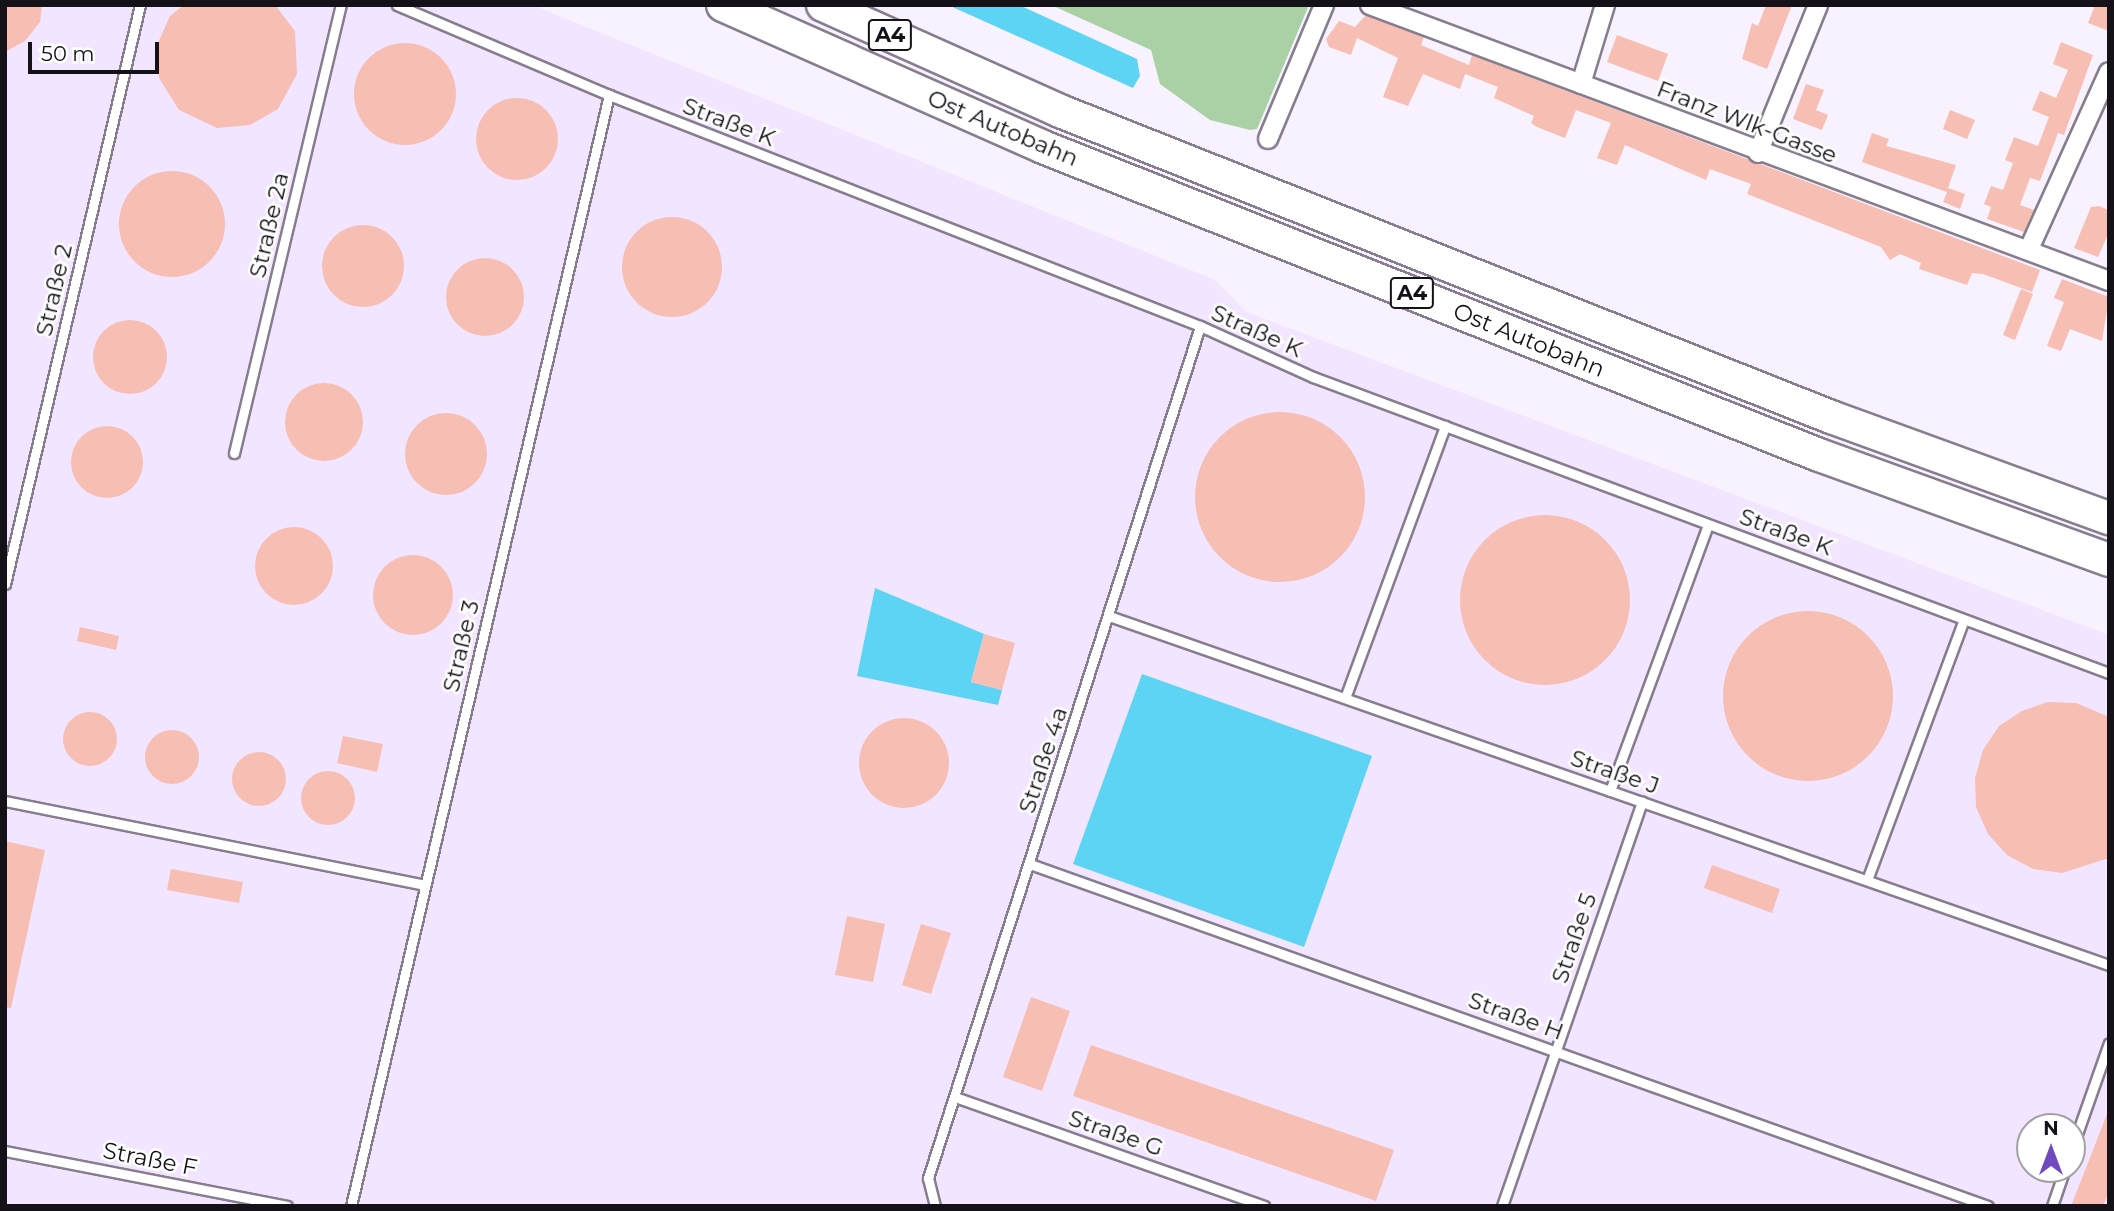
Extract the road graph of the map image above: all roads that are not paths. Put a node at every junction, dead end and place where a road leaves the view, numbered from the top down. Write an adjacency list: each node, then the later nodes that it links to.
1 (140, 5): 23 (lane, Straße 2)
2 (341, 5): 19 (lane, Straße 2a)
3 (397, 5): 12 (lane, Straße K)
4 (723, 5): 22 (highway, Ost Autobahn / A4)
5 (823, 5): 20 (highway, Ost Autobahn / A4)
6 (1324, 5): 13 (street)
7 (1370, 5): 11 (street, Franz Wlk-Gasse)
8 (1605, 5): 11 (street)
9 (1818, 5): 14 (street)
10 (2109, 72): 15 (street)
11 (1581, 84): 14 (street, Franz Wlk-Gasse)
12 (609, 95): 17 (lane, Straße K); 33 (lane, Straße 3)
13 (1268, 139)
14 (1758, 153): 15 (street, Franz Wlk-Gasse)
15 (2029, 249): 16 (street, Franz Wlk-Gasse)
16 (2109, 281)
17 (1200, 326): 18 (lane, Straße K); 24 (lane, Straße 4a)
18 (1445, 426): 21 (lane, Straße K); 27 (lane)
19 (234, 453)
20 (2109, 518)
21 (1708, 524): 25 (lane, Straße K); 28 (lane)
22 (2109, 560)
23 (5, 584)
24 (1108, 616): 27 (lane, Straße J); 31 (lane, Straße 4a)
25 (1964, 619): 26 (lane, Straße K); 32 (lane)
26 (2109, 673)
27 (1345, 698): 28 (lane, Straße J)
28 (1610, 791): 30 (lane, Straße J)
29 (5, 801): 33 (lane)
30 (1642, 802): 32 (lane, Straße J); 36 (lane, Straße 5)
31 (1030, 864): 36 (lane, Straße H); 37 (lane, Straße 4a)
32 (1867, 880): 34 (lane, Straße J)
33 (425, 885): 42 (lane, Straße 3)
34 (2109, 965)
35 (2109, 1043): 38 (lane)
36 (1556, 1050): 45 (lane, Straße 5); 46 (lane, Straße H)
37 (955, 1097): 43 (lane, Straße 4a); 44 (lane, Straße G)
38 (2084, 1113)
39 (5, 1151): 41 (lane, Straße F)
40 (2060, 1183): 47 (lane)
41 (287, 1206)
42 (351, 1206)
43 (934, 1206)
44 (1264, 1206)
45 (1502, 1206)
46 (1988, 1206)
47 (2052, 1206)

